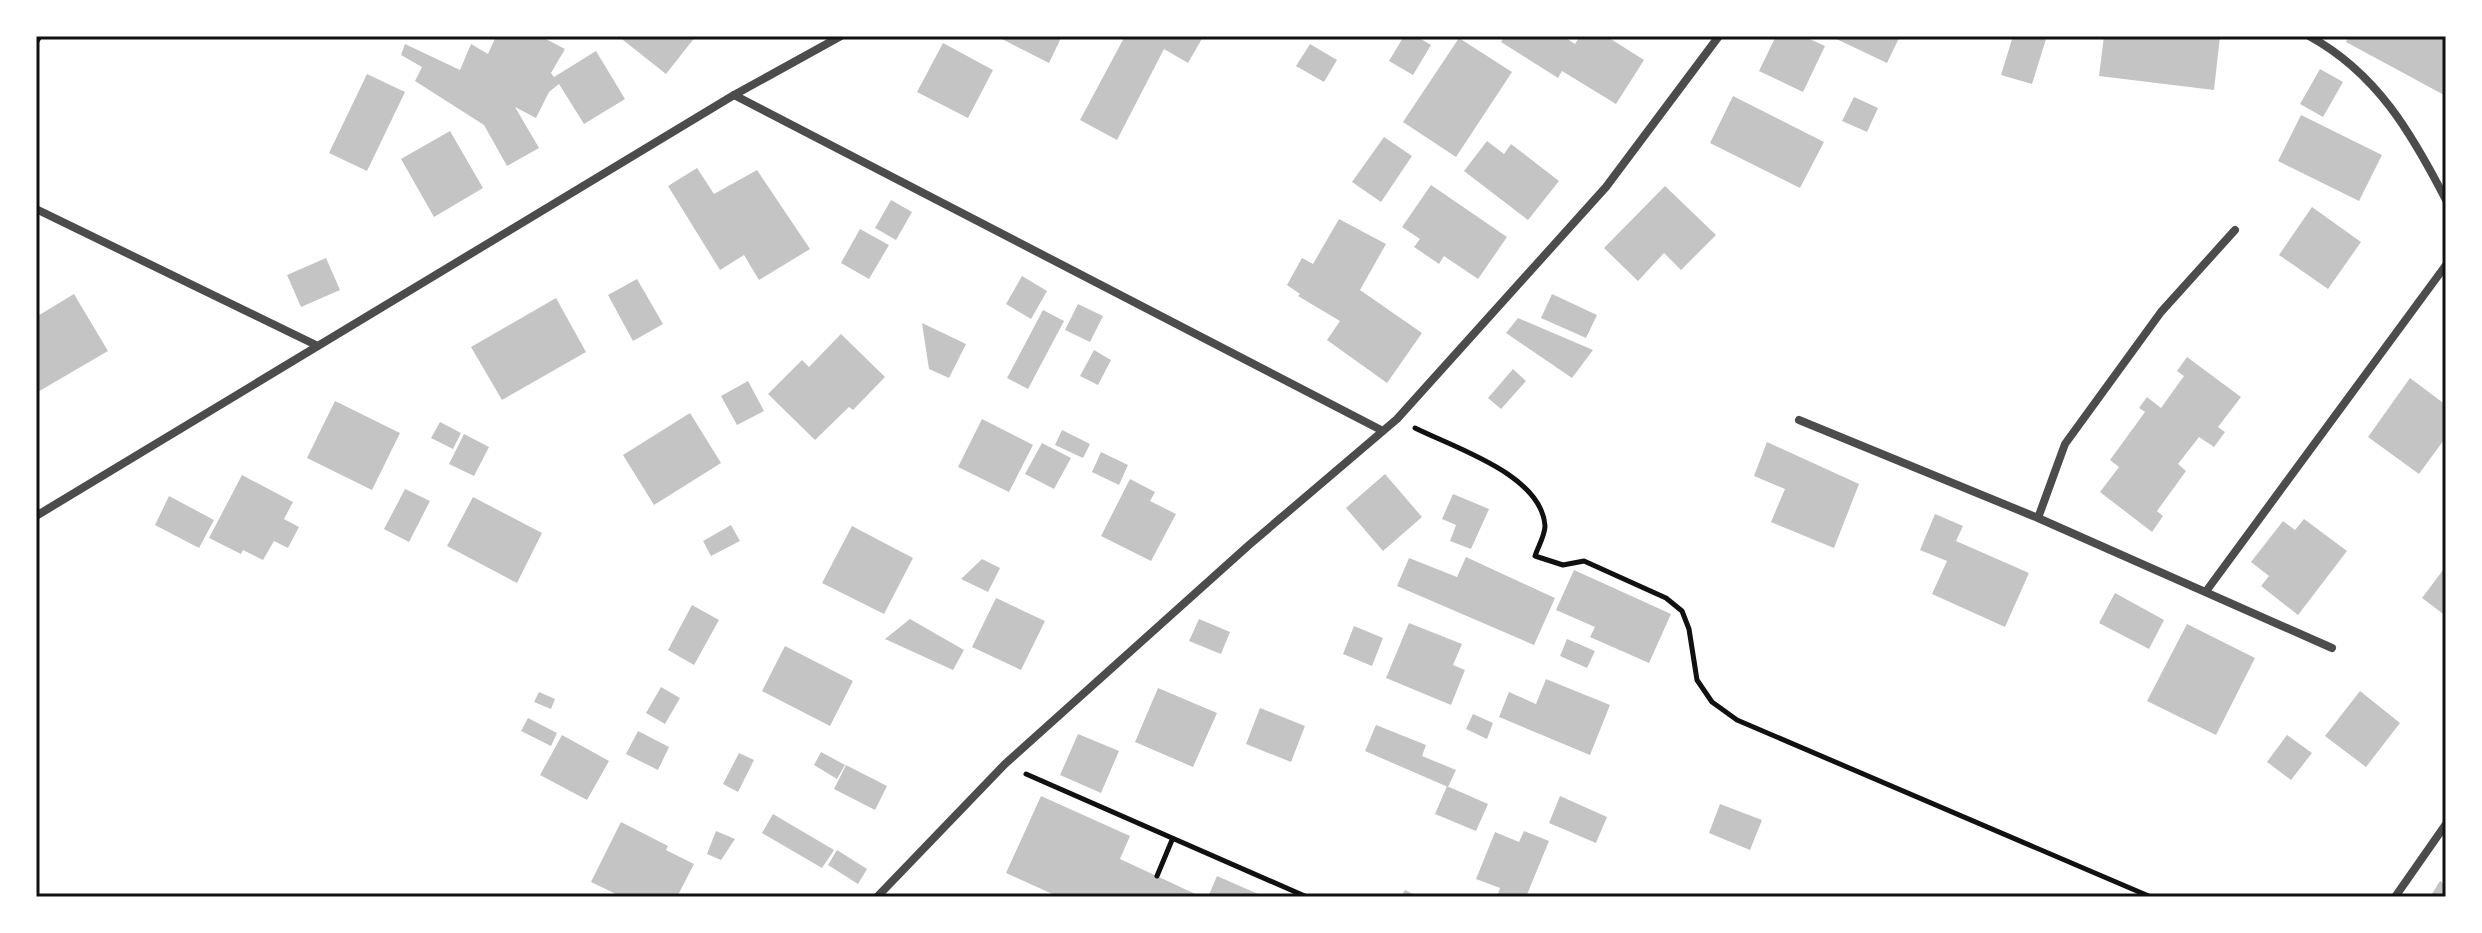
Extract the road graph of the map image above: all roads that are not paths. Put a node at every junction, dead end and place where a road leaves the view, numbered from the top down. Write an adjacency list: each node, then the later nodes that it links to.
1 (841, 36): 4 (street)
2 (1719, 36): 11 (street)
3 (2309, 36): 5 (street)
4 (734, 95): 9 (street); 11 (street)
5 (2446, 200)
6 (36, 209): 9 (street)
7 (2235, 230): 13 (street)
8 (2446, 265): 14 (street)
9 (318, 346): 12 (street)
10 (1799, 420): 13 (street)
11 (1383, 431): 17 (street)
12 (36, 516)
13 (2038, 518): 14 (street)
14 (2207, 590): 15 (street)
15 (2332, 648)
16 (2446, 824): 18 (street)
17 (877, 897)
18 (2395, 897)

